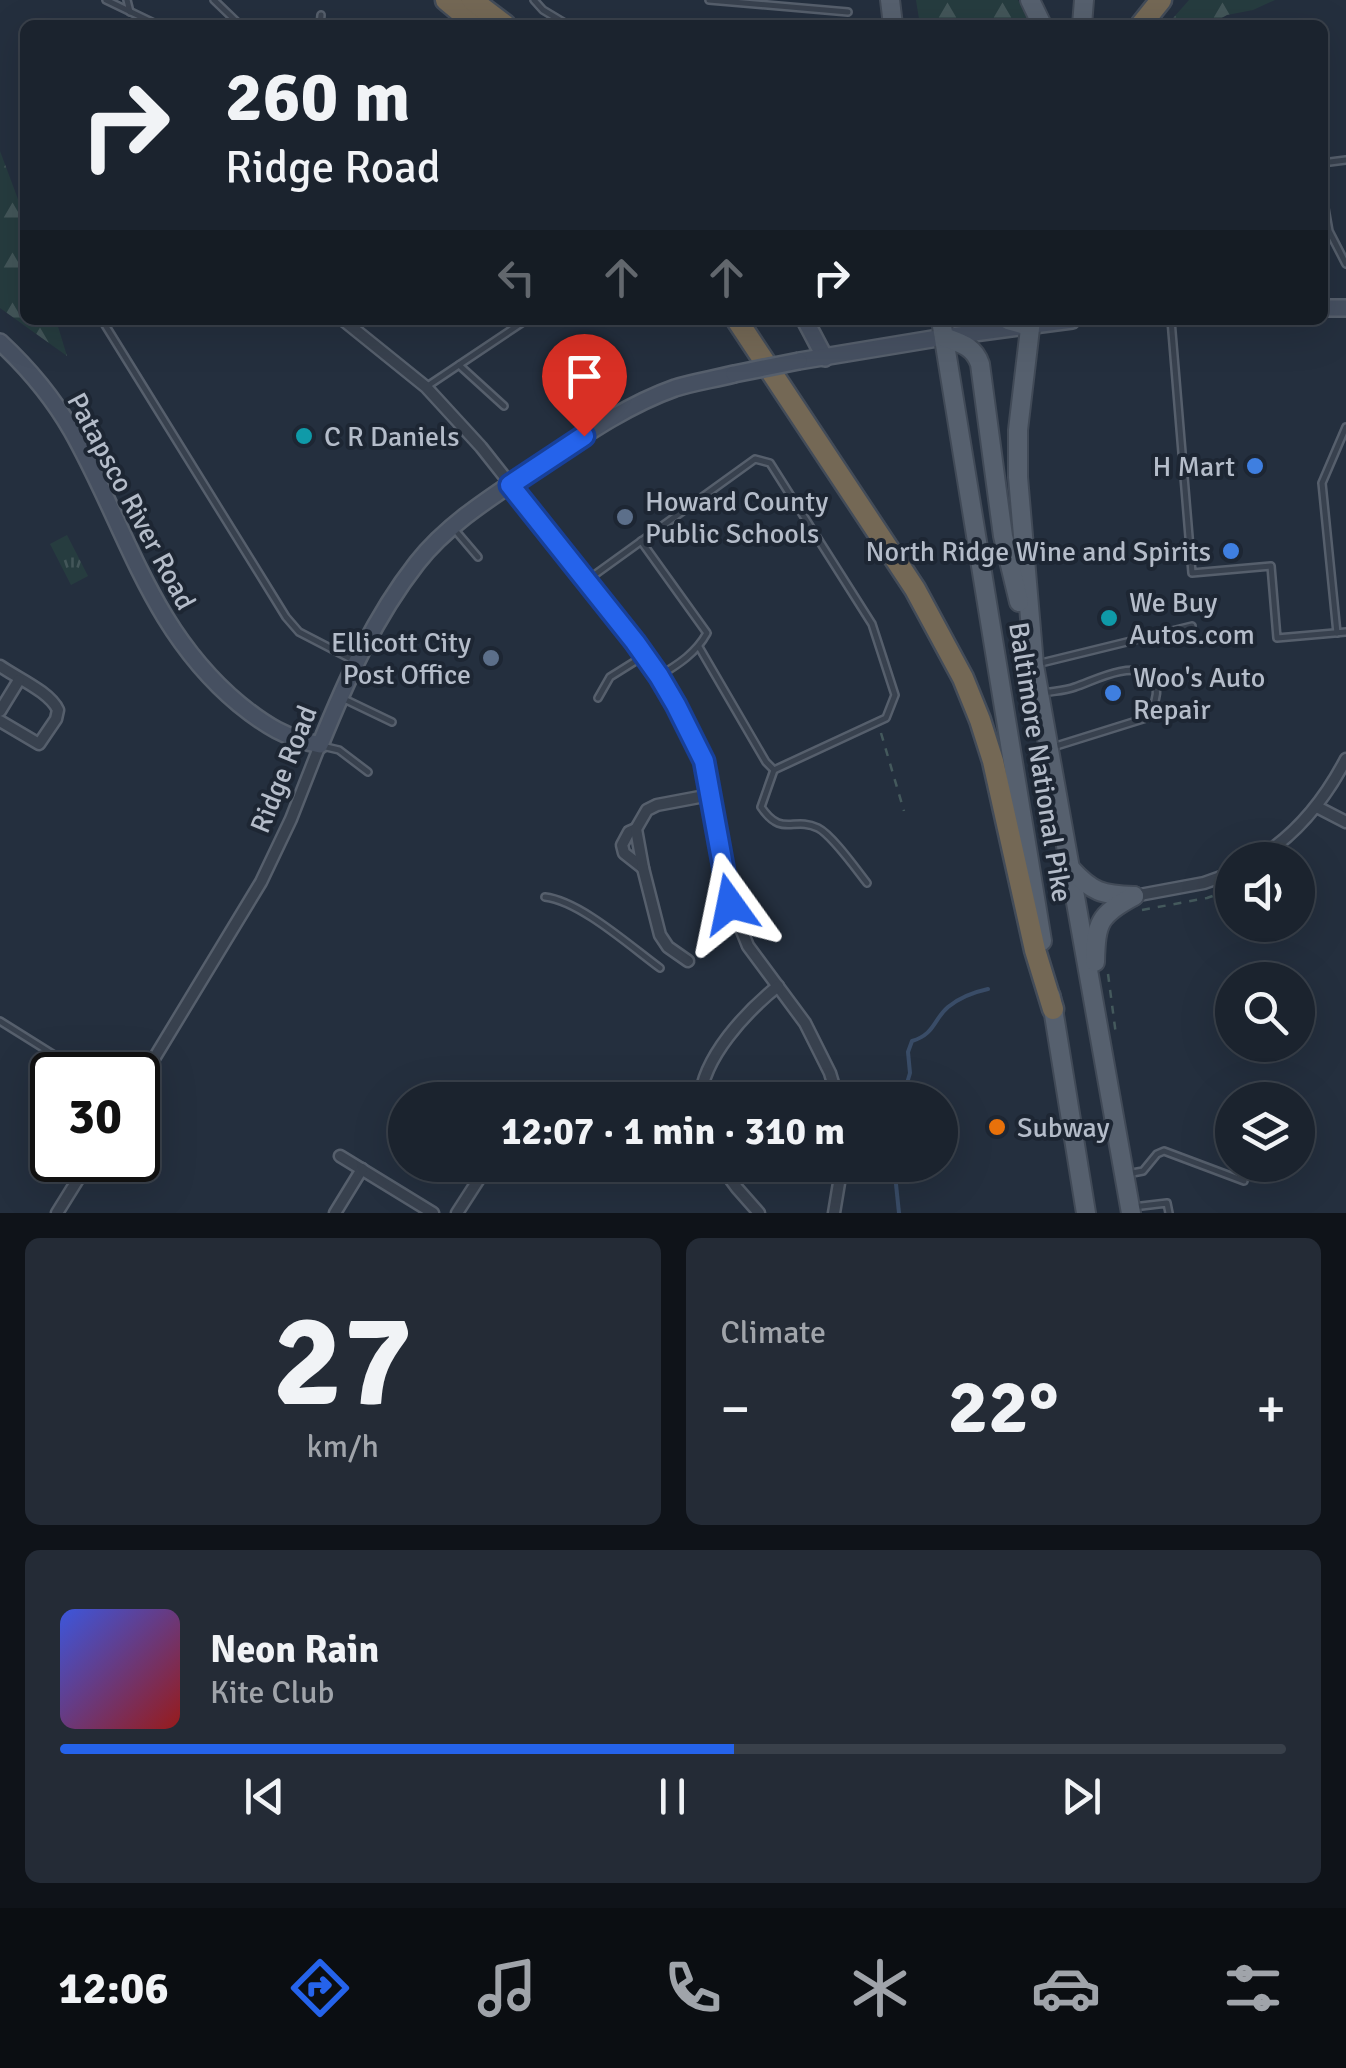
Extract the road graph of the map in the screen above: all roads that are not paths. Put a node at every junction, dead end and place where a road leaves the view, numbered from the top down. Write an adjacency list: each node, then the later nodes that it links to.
1 (106, 0): 9 (lane)
2 (127, 0): 9 (lane)
3 (214, 0): 13 (lane)
4 (446, 0): 15 (highway)
5 (472, 0): 16 (highway)
6 (534, 0): 17 (lane)
7 (709, 0): 10 (lane)
8 (1161, 0): 18 (highway)
9 (130, 12): 12 (lane)
10 (848, 12)
11 (321, 15): 14 (lane)
12 (147, 20)
13 (235, 20)
14 (320, 20)
15 (470, 20)
16 (498, 20)
17 (560, 20)
18 (1145, 20)
19 (1328, 225): 20 (lane)
20 (1346, 264)
21 (105, 325): 46 (lane)
22 (349, 325): 33 (street)
23 (519, 325): 32 (lane)
24 (740, 325): 75 (highway)
25 (808, 325): 31 (street)
26 (995, 325): 29 (street, Ridge Road)
27 (1030, 325): 47 (main road, Baltimore National Pike)
28 (1171, 325): 43 (lane)
29 (943, 328): 31 (street, Ridge Road); 47 (main road); 75 (main road, Baltimore National Pike)
30 (1, 344): 57 (street, Patapsco River Road)
31 (826, 358): 36 (street, Ridge Road, bridge)
32 (459, 365): 33 (lane); 34 (lane)
33 (426, 388): 36 (street)
34 (504, 406)
35 (1346, 427): 43 (lane)
36 (510, 485): 37 (street, Ridge Road); 40 (street)
37 (453, 528): 39 (lane); 46 (street, Ridge Road)
38 (641, 541): 40 (lane); 44 (lane); 60 (lane)
39 (478, 557)
40 (585, 581): 45 (street)
41 (1192, 626): 47 (lane)
42 (1346, 632): 43 (lane)
43 (1337, 633)
44 (699, 648): 49 (lane); 60 (lane)
45 (645, 656): 49 (street); 53 (lane)
46 (355, 662): 52 (street, Ridge Road)
47 (1034, 665): 51 (main road, Baltimore National Pike)
48 (0, 666): 50 (street)
49 (659, 676): 62 (street)
50 (19, 680): 54 (street); 55 (street)
51 (1040, 694): 58 (main road, Baltimore National Pike); 58 (lane)
52 (340, 696): 56 (lane); 57 (street, Ridge Road)
53 (598, 698)
54 (0, 711)
55 (0, 722)
56 (392, 722)
57 (320, 745): 61 (lane); 78 (street, Ridge Road)
58 (1050, 748): 66 (main road, Baltimore National Pike)
59 (1346, 759): 63 (street)
60 (774, 770): 68 (lane)
61 (368, 772)
62 (710, 795): 71 (street); 73 (street)
63 (1318, 806): 64 (street); 65 (street)
64 (1346, 822)
65 (1280, 842)
66 (1071, 869): 70 (main road); 74 (main road, Baltimore National Pike)
67 (1215, 879): 70 (street)
68 (866, 882)
69 (544, 897): 72 (lane)
70 (1136, 904): 74 (main road)
71 (688, 961)
72 (660, 968)
73 (778, 986): 79 (street); 80 (street)
74 (1093, 997): 84 (main road, Baltimore National Pike)
75 (1053, 1009): 96 (main road, Baltimore National Pike)
76 (0, 1021): 77 (lane)
77 (48, 1052)
78 (158, 1052)
79 (704, 1082)
80 (833, 1082)
81 (340, 1156): 82 (street)
82 (362, 1169): 91 (street); 92 (street)
83 (1215, 1170): 84 (lane)
84 (1122, 1175): 89 (main road, Baltimore National Pike)
85 (76, 1182): 90 (street)
86 (477, 1182): 93 (street)
87 (732, 1182): 94 (street)
88 (839, 1182): 95 (street)
89 (1130, 1210): 97 (lane)
90 (57, 1213)
91 (335, 1213)
92 (433, 1213)
93 (457, 1213)
94 (759, 1213)
95 (834, 1213)
96 (1086, 1213)
97 (1169, 1213)

